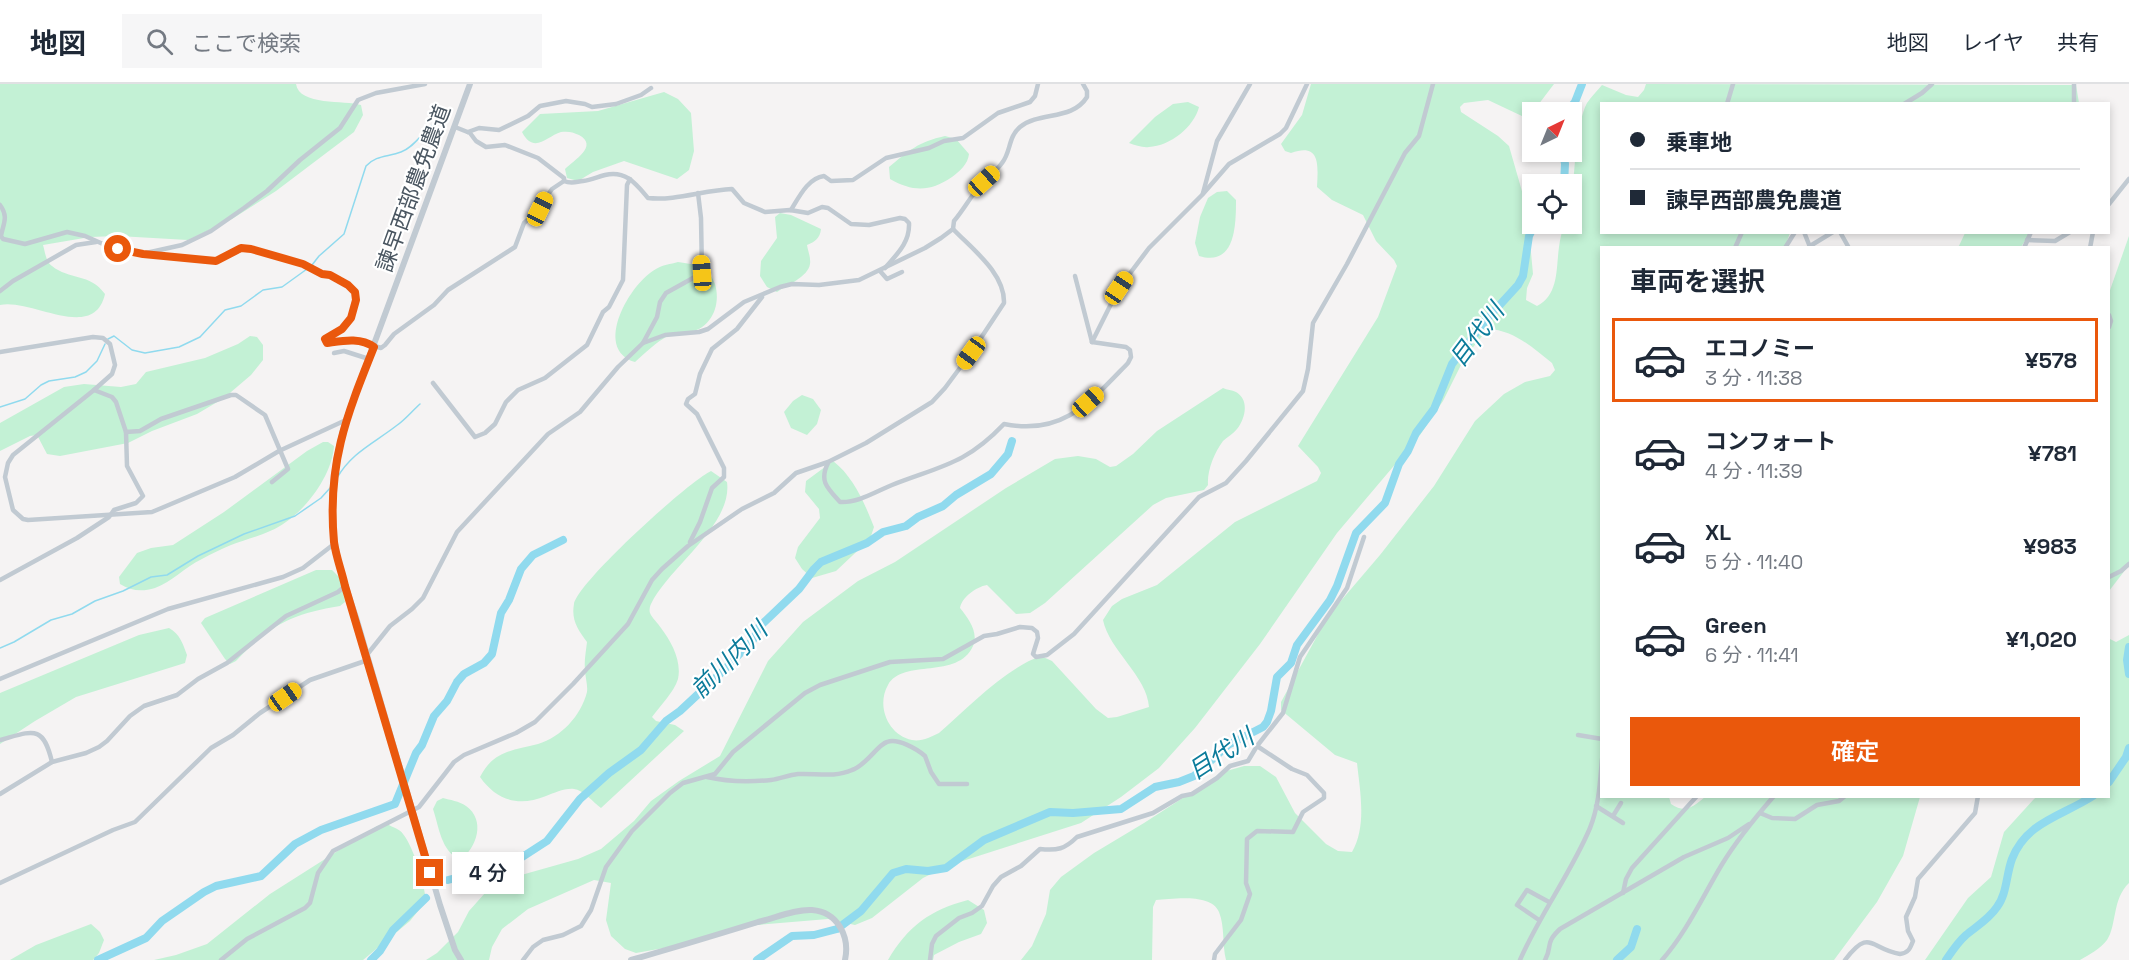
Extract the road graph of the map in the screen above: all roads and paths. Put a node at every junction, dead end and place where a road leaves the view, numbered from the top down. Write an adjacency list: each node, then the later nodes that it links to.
1 (425, 84): 35 (street)
2 (470, 84): 15 (street, 諫早西部農免農道)
3 (1038, 84): 24 (street)
4 (1083, 84): 25 (street)
5 (1250, 84): 21 (street)
6 (1307, 84): 21 (street)
7 (1433, 84): 70 (street)
8 (1733, 84): 12 (street)
9 (1932, 84): 13 (street)
10 (2074, 84): 14 (street)
11 (651, 88): 16 (street)
12 (1728, 102)
13 (1907, 102)
14 (2074, 102)
15 (455, 127): 16 (street); 43 (street, 諫早西部農免農道)
16 (468, 132): 19 (street)
17 (630, 179): 19 (street); 20 (street); 47 (street)
18 (2129, 179): 22 (street)
19 (564, 181): 43 (street)
20 (698, 193): 24 (street); 42 (street)
21 (1202, 195): 41 (street)
22 (2110, 203)
23 (0, 205): 31 (street)
24 (791, 210): 36 (street)
25 (953, 229): 36 (street); 52 (street)
26 (1830, 234): 30 (street)
27 (2030, 234): 29 (street)
28 (2067, 234): 29 (street)
29 (2027, 240): 34 (street)
30 (1819, 241): 32 (street); 33 (street)
31 (96, 242): 35 (street); 39 (street)
32 (1812, 246)
33 (1822, 246)
34 (2025, 246)
35 (143, 254): 43 (street)
36 (882, 269): 37 (street); 40 (street)
37 (902, 272)
38 (1075, 276): 41 (street)
39 (0, 291)
40 (764, 295): 42 (street); 57 (street)
41 (1092, 342): 52 (street)
42 (643, 343): 62 (street)
43 (374, 347): 46 (street, 諫早西部農免農道)
44 (0, 352): 48 (street)
45 (334, 352): 46 (street)
46 (369, 359): 49 (street, 諫早西部農免農道)
47 (433, 383)
48 (94, 390): 50 (street); 54 (street)
49 (346, 420): 51 (street); 56 (street, 諫早西部農免農道)
50 (126, 432): 51 (street); 54 (street)
51 (281, 450): 53 (street); 54 (street)
52 (828, 462): 57 (street)
53 (272, 482)
54 (110, 514): 60 (street)
55 (1364, 537): 67 (street)
56 (334, 544): 61 (street, 諫早西部農免農道); 63 (street)
57 (688, 546): 79 (street)
58 (2129, 564): 59 (street)
59 (2110, 576)
60 (0, 580)
61 (345, 586): 62 (street, 諫早西部農免農道); 68 (street)
62 (366, 656): 79 (street, 諫早西部農免農道); 84 (street)
63 (0, 679)
64 (1578, 735): 65 (street)
65 (1600, 739)
66 (0, 740): 68 (street)
67 (1257, 746): 93 (street); 94 (street)
68 (52, 762): 72 (street)
69 (1600, 775): 78 (street)
70 (704, 776): 71 (street); 90 (street)
71 (967, 784)
72 (0, 794)
73 (1695, 798): 85 (street)
74 (1772, 798): 80 (street)
75 (1843, 798): 80 (street)
76 (1978, 798): 98 (street)
77 (1622, 802): 81 (street)
78 (1596, 806): 81 (street); 86 (street)
79 (412, 811): 88 (street); 89 (street, 諫早西部農免農道)
80 (1760, 813): 83 (street)
81 (1613, 816): 82 (street)
82 (1623, 823)
83 (1749, 824): 85 (street); 97 (street)
84 (0, 883)
85 (1623, 892): 96 (street)
86 (1549, 902): 87 (street); 87 (street)
87 (1539, 920): 95 (street)
88 (221, 960)
89 (461, 960)
90 (523, 960)
91 (631, 960): 92 (street)
92 (845, 960)
93 (930, 960)
94 (1214, 960)
95 (1520, 960)
96 (1545, 960)
97 (1662, 960)
98 (1845, 960)

